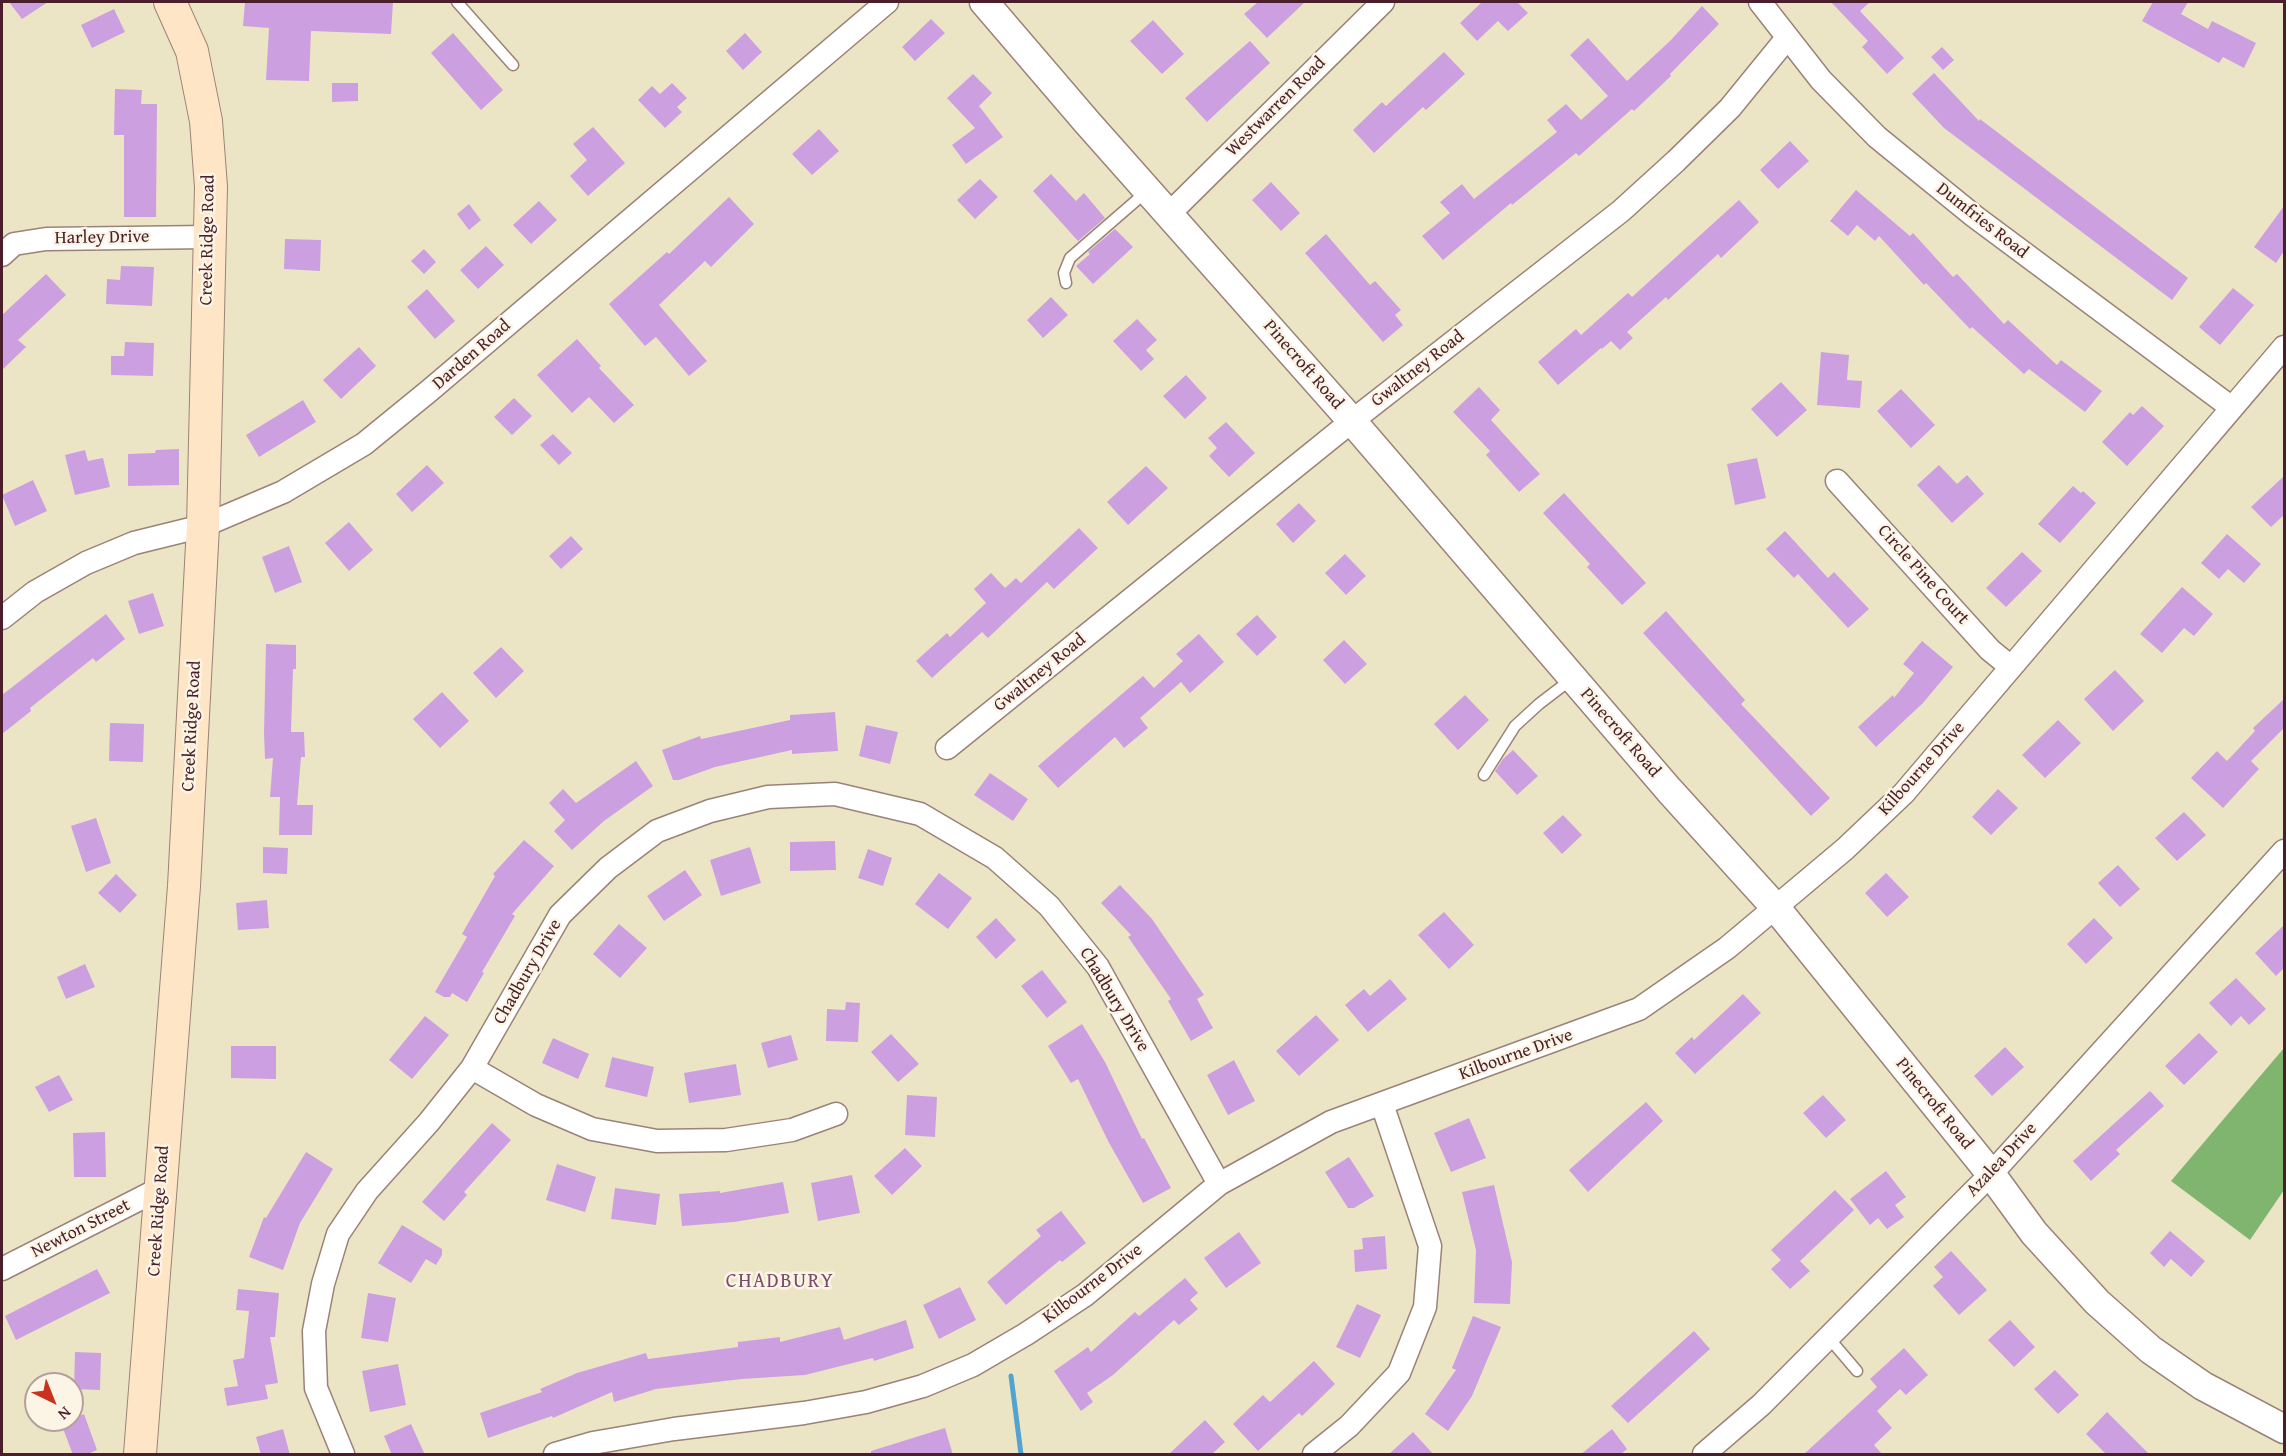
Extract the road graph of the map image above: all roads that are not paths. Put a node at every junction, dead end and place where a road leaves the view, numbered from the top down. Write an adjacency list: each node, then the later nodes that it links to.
1 (170, 2): 11 (main road, Creek Ridge Road)
2 (458, 2): 8 (lane)
3 (887, 2): 18 (street, Darden Road)
4 (984, 2): 9 (street, Pinecroft Road)
5 (1383, 2): 10 (street, Westwarren Road)
6 (1760, 2): 7 (street, Dumfries Road)
7 (1787, 38): 15 (street, Dumfries Road); 16 (street, Gwaltney Road)
8 (513, 65)
9 (1149, 190): 10 (street, Pinecroft Road); 13 (lane)
10 (1170, 213): 16 (street, Pinecroft Road)
11 (208, 237): 12 (street, Harley Drive); 18 (main road, Creek Ridge Road)
12 (2, 255)
13 (1066, 283)
14 (2284, 347): 15 (street, Kilbourne Drive)
15 (2232, 408): 20 (street, Kilbourne Drive)
16 (1352, 421): 21 (street, Pinecroft Road); 22 (street, Gwaltney Road)
17 (1837, 481): 20 (street, Circle Pine Court)
18 (203, 526): 19 (street, Darden Road); 31 (main road, Creek Ridge Road)
19 (2, 618)
20 (2011, 667): 25 (street, Kilbourne Drive)
21 (1573, 678): 23 (lane); 25 (street, Pinecroft Road)
22 (947, 748)
23 (1484, 775)
24 (2284, 851): 29 (street, Azalea Drive)
25 (1776, 908): 27 (street, Kilbourne Drive); 29 (street, Pinecroft Road)
26 (472, 1068): 28 (street); 30 (street, Chadbury Drive); 37 (street, Chadbury Drive)
27 (1382, 1104): 30 (street, Kilbourne Drive); 39 (street)
28 (836, 1114)
29 (1991, 1174): 33 (street, Azalea Drive); 35 (street, Pinecroft Road)
30 (1219, 1184): 38 (street, Kilbourne Drive)
31 (161, 1188): 32 (street, Newton Street); 36 (main road, Creek Ridge Road)
32 (2, 1269)
33 (1828, 1337): 34 (lane); 40 (street, Azalea Drive)
34 (1857, 1371)
35 (2284, 1429)
36 (140, 1455)
37 (343, 1455)
38 (555, 1455)
39 (1314, 1455)
40 (1704, 1455)

